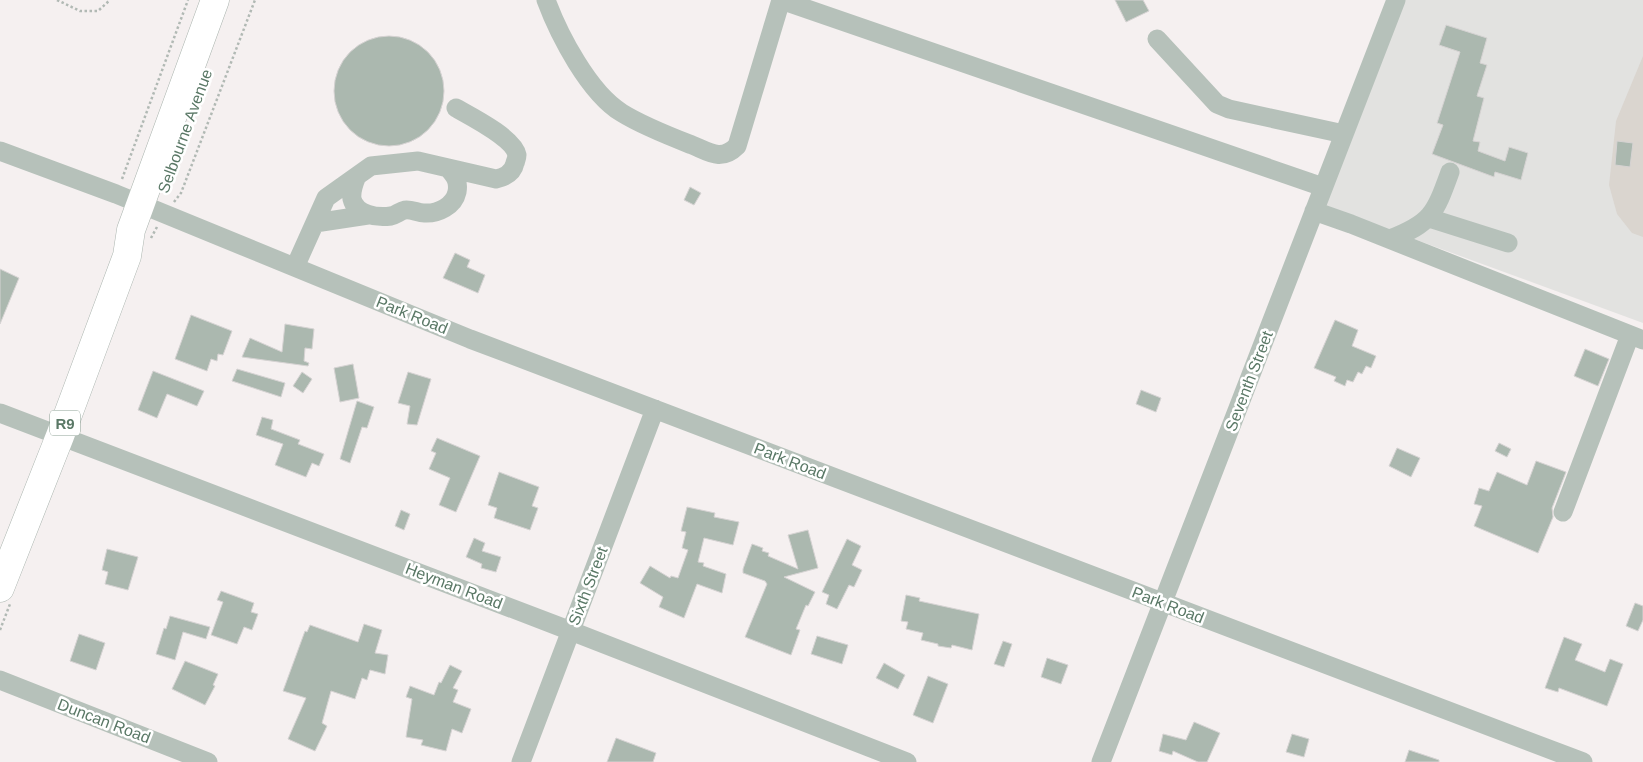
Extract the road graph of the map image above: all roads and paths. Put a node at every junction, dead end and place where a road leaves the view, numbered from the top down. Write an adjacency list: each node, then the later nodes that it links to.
1 (57, 0): 2 (path)
2 (110, 0)
3 (188, 0): 18 (path)
4 (215, 0): 18 (highway, Selbourne Avenue / R9)
5 (232, 0): 18 (highway, Selbourne Avenue / R9)
6 (255, 0): 18 (path)
7 (546, 0): 8 (street)
8 (781, 0): 17 (street)
9 (1396, 0): 12 (street, Seventh Street)
10 (1157, 39): 12 (street)
11 (456, 108): 14 (street)
12 (1344, 134): 17 (street, Seventh Street)
13 (0, 151): 18 (street, Park Road)
14 (448, 168): 16 (street); 20 (street)
15 (1450, 172): 21 (street)
16 (357, 176): 20 (street); 22 (street)
17 (1323, 187): 19 (street, Seventh Street)
18 (144, 206): 25 (street, Park Road); 29 (highway, Selbourne Avenue / R9)
19 (1314, 211): 23 (street); 32 (street, Seventh Street)
20 (368, 215): 22 (street)
21 (1428, 218): 23 (street); 24 (street)
22 (315, 223): 25 (street)
23 (1390, 239): 26 (street)
24 (1508, 243)
25 (295, 267): 27 (street, Park Road)
26 (1637, 337): 30 (street)
27 (656, 410): 32 (street, Park Road); 33 (street, Sixth Street)
28 (0, 413): 29 (street, Heyman Road)
29 (60, 436): 31 (highway, Selbourne Avenue / R9); 33 (street, Heyman Road)
30 (1563, 512)
31 (0, 588)
32 (1164, 603): 39 (street, Seventh Street); 40 (street, Park Road)
33 (571, 631): 35 (street, Heyman Road); 37 (street, Sixth Street)
34 (0, 680): 36 (street, Duncan Road)
35 (879, 757): 38 (street, Heyman Road)
36 (208, 762)
37 (521, 762)
38 (907, 762)
39 (1101, 762)
40 (1583, 762)

